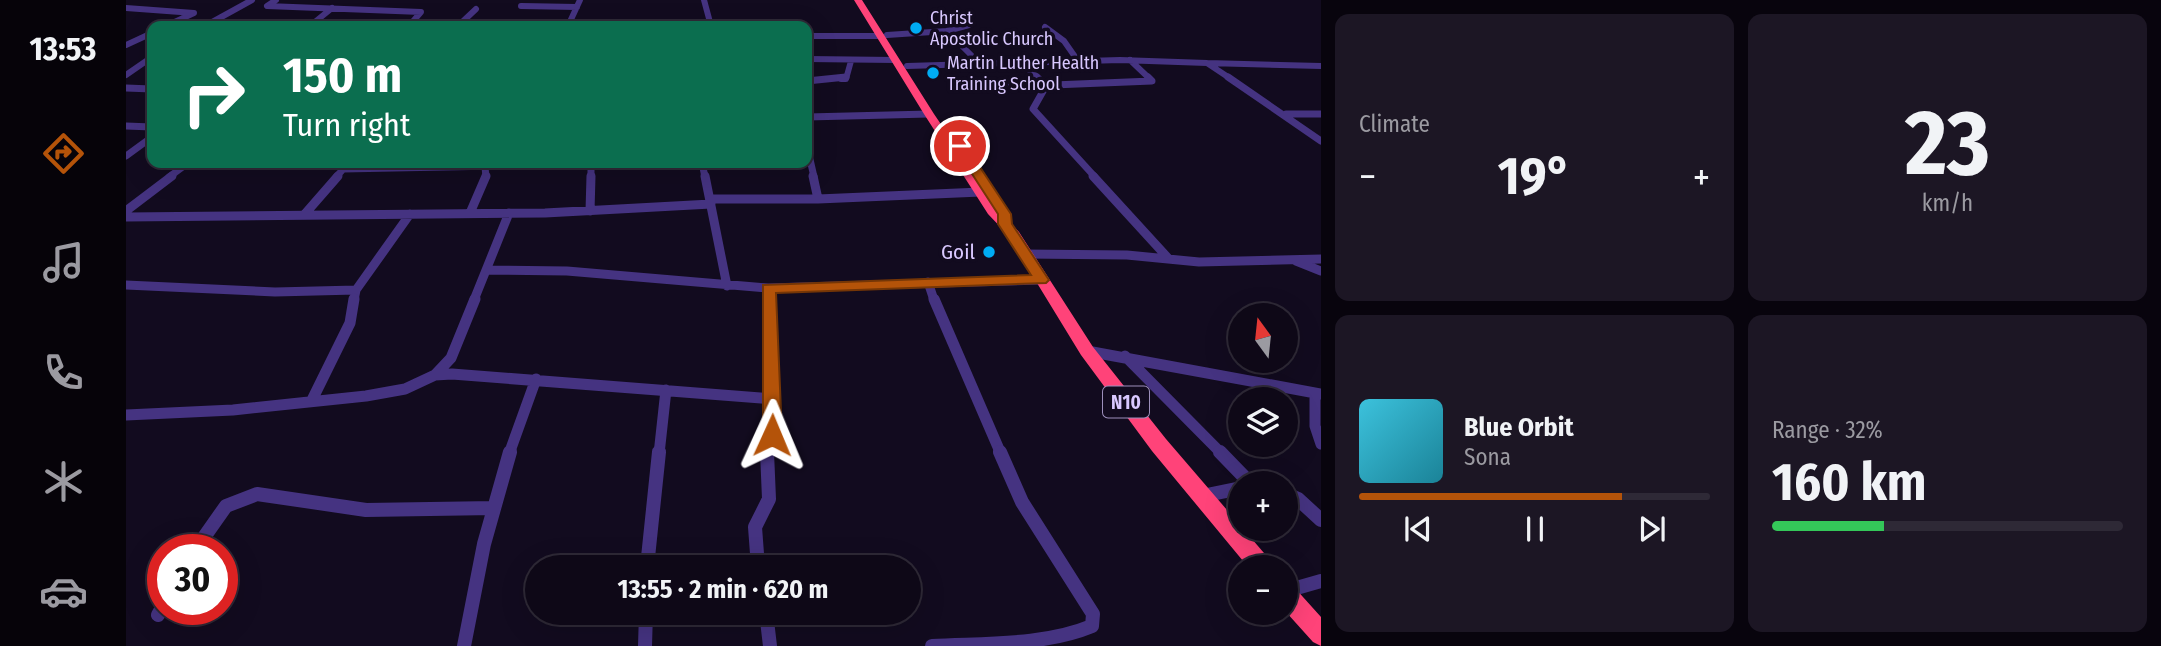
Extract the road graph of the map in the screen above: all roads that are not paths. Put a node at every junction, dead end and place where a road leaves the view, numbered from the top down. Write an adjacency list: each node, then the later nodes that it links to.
1 (151, 0): 10 (street)
2 (252, 0): 14 (street)
3 (276, 0): 11 (street)
4 (580, 0): 9 (street)
5 (704, 0): 19 (street)
6 (858, 0): 25 (highway, N10)
7 (865, 0): 25 (highway, N10)
8 (521, 6): 9 (street)
9 (577, 7): 18 (street)
10 (129, 8): 13 (street)
11 (332, 8): 15 (street); 16 (street)
12 (476, 9): 17 (street)
13 (177, 21)
14 (214, 21)
15 (316, 21)
16 (413, 21)
17 (463, 21)
18 (570, 21)
19 (710, 21)
20 (969, 24): 22 (street)
21 (1045, 27): 32 (street)
22 (947, 30): 25 (street); 35 (street)
23 (147, 35): 26 (street)
24 (812, 36): 25 (street)
25 (884, 36): 28 (highway, N10); 36 (highway, N10)
26 (126, 45)
27 (812, 59): 31 (street)
28 (895, 60): 31 (street); 47 (highway, N10)
29 (1130, 60): 32 (street); 34 (street); 42 (street)
30 (147, 61): 38 (street)
31 (851, 61): 41 (street)
32 (1078, 61): 33 (street)
33 (1022, 63): 35 (street); 42 (street)
34 (1207, 63): 37 (street); 46 (street)
35 (980, 64): 36 (street)
36 (907, 66): 71 (highway, N10)
37 (1321, 66)
38 (139, 67): 39 (street); 40 (street)
39 (147, 67)
40 (126, 75)
41 (812, 81)
42 (1046, 86): 43 (street); 73 (street)
43 (1003, 87)
44 (126, 88): 45 (street)
45 (147, 89)
46 (1281, 113): 48 (street); 53 (street)
47 (929, 114): 49 (street); 61 (highway, N10)
48 (1321, 114)
49 (812, 117)
50 (126, 126): 51 (street)
51 (147, 127)
52 (147, 141): 54 (street)
53 (1321, 141)
54 (126, 156)
55 (182, 168): 64 (street)
56 (344, 168): 69 (street)
57 (480, 168): 68 (street)
58 (591, 168): 65 (street)
59 (703, 168): 63 (street)
60 (812, 168): 62 (street)
61 (981, 192): 62 (street); 71 (highway, N10)
62 (818, 199): 63 (street)
63 (711, 202): 65 (street); 81 (street)
64 (126, 211)
65 (590, 211): 66 (street)
66 (509, 213): 68 (street); 76 (street)
67 (410, 214): 68 (street); 69 (street); 83 (street)
68 (470, 214)
69 (304, 215): 70 (street)
70 (126, 217)
71 (1005, 224): 72 (highway, N10)
72 (1025, 254): 73 (street); 78 (highway, N10)
73 (1168, 258): 75 (street)
74 (1321, 259): 75 (street)
75 (1294, 260): 77 (street)
76 (486, 270): 81 (street); 86 (street)
77 (1321, 271)
78 (1041, 280): 79 (street); 84 (highway, N10)
79 (928, 282): 82 (street); 113 (street)
80 (126, 285): 83 (street)
81 (727, 286): 82 (street)
82 (768, 288): 90 (street)
83 (356, 289): 91 (street)
84 (1087, 351): 85 (street); 96 (highway, N10)
85 (1125, 356): 89 (street); 94 (street)
86 (435, 375): 87 (street); 91 (street)
87 (536, 379): 88 (street); 98 (street)
88 (666, 390): 90 (street); 101 (street)
89 (1318, 394): 93 (street)
90 (773, 398): 102 (street)
91 (312, 400): 92 (street)
92 (126, 415)
93 (1321, 444)
94 (1238, 471)
95 (1228, 491): 96 (street)
96 (1202, 496): 103 (highway, N10)
97 (1298, 499): 99 (street)
98 (494, 508): 100 (street); 110 (street)
99 (1321, 520)
100 (205, 534)
101 (648, 555)
102 (757, 555)
103 (1252, 555)
104 (1321, 581): 105 (street)
105 (1298, 589)
106 (1298, 607): 109 (highway)
107 (646, 625): 111 (street)
108 (768, 625): 112 (street)
109 (1321, 634)
110 (464, 646)
111 (645, 646)
112 (770, 646)
113 (932, 646)

